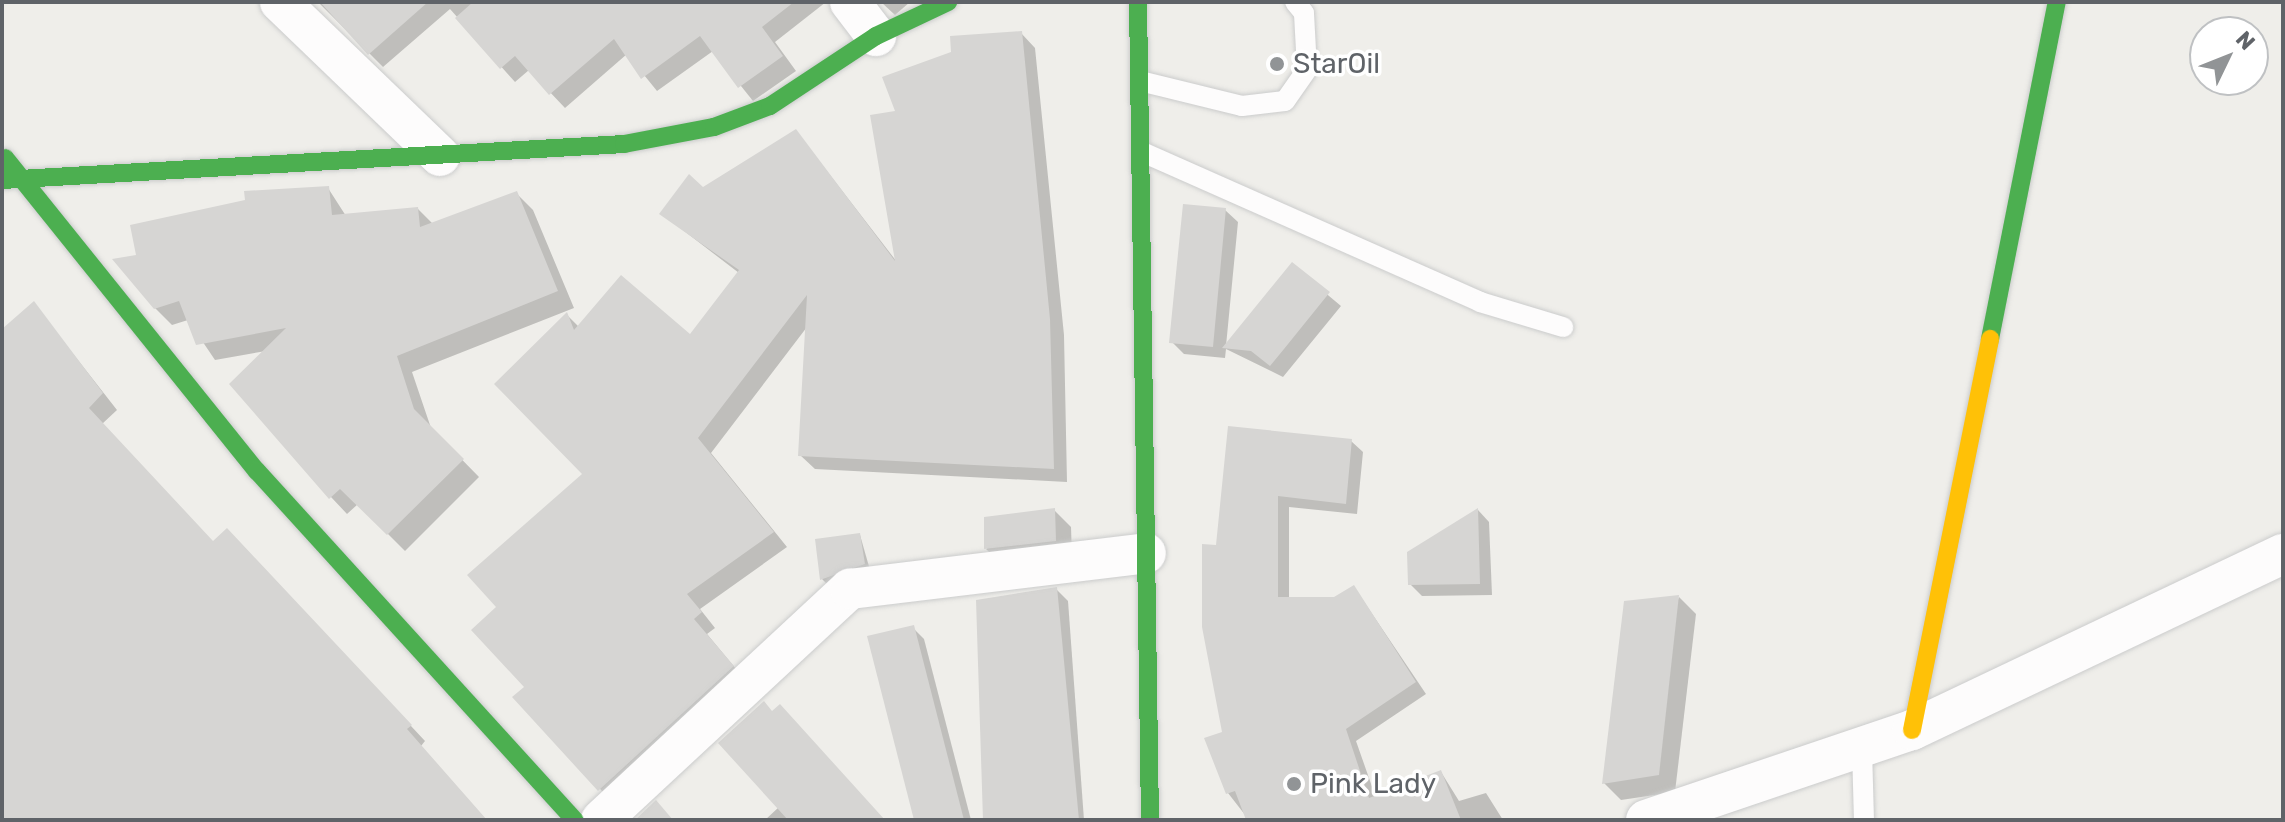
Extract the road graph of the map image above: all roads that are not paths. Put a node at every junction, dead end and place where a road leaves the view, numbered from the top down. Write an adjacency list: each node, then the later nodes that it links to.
1 (280, 2): 11 (street)
2 (850, 2): 7 (street)
3 (948, 2): 7 (street)
4 (1138, 2): 8 (street)
5 (1295, 2): 8 (lane)
6 (2057, 2): 16 (street)
7 (876, 36): 11 (street)
8 (1140, 81): 10 (street)
9 (2, 152): 12 (street)
10 (1142, 152): 13 (lane); 14 (street)
11 (440, 156): 12 (street)
12 (10, 179): 18 (street)
13 (1563, 327)
14 (1146, 553): 19 (street); 20 (street)
15 (2283, 554): 16 (street)
16 (1912, 730): 17 (street)
17 (1862, 749): 21 (street); 22 (lane)
18 (575, 820)
19 (601, 820)
20 (1150, 820)
21 (1646, 820)
22 (1864, 820)

